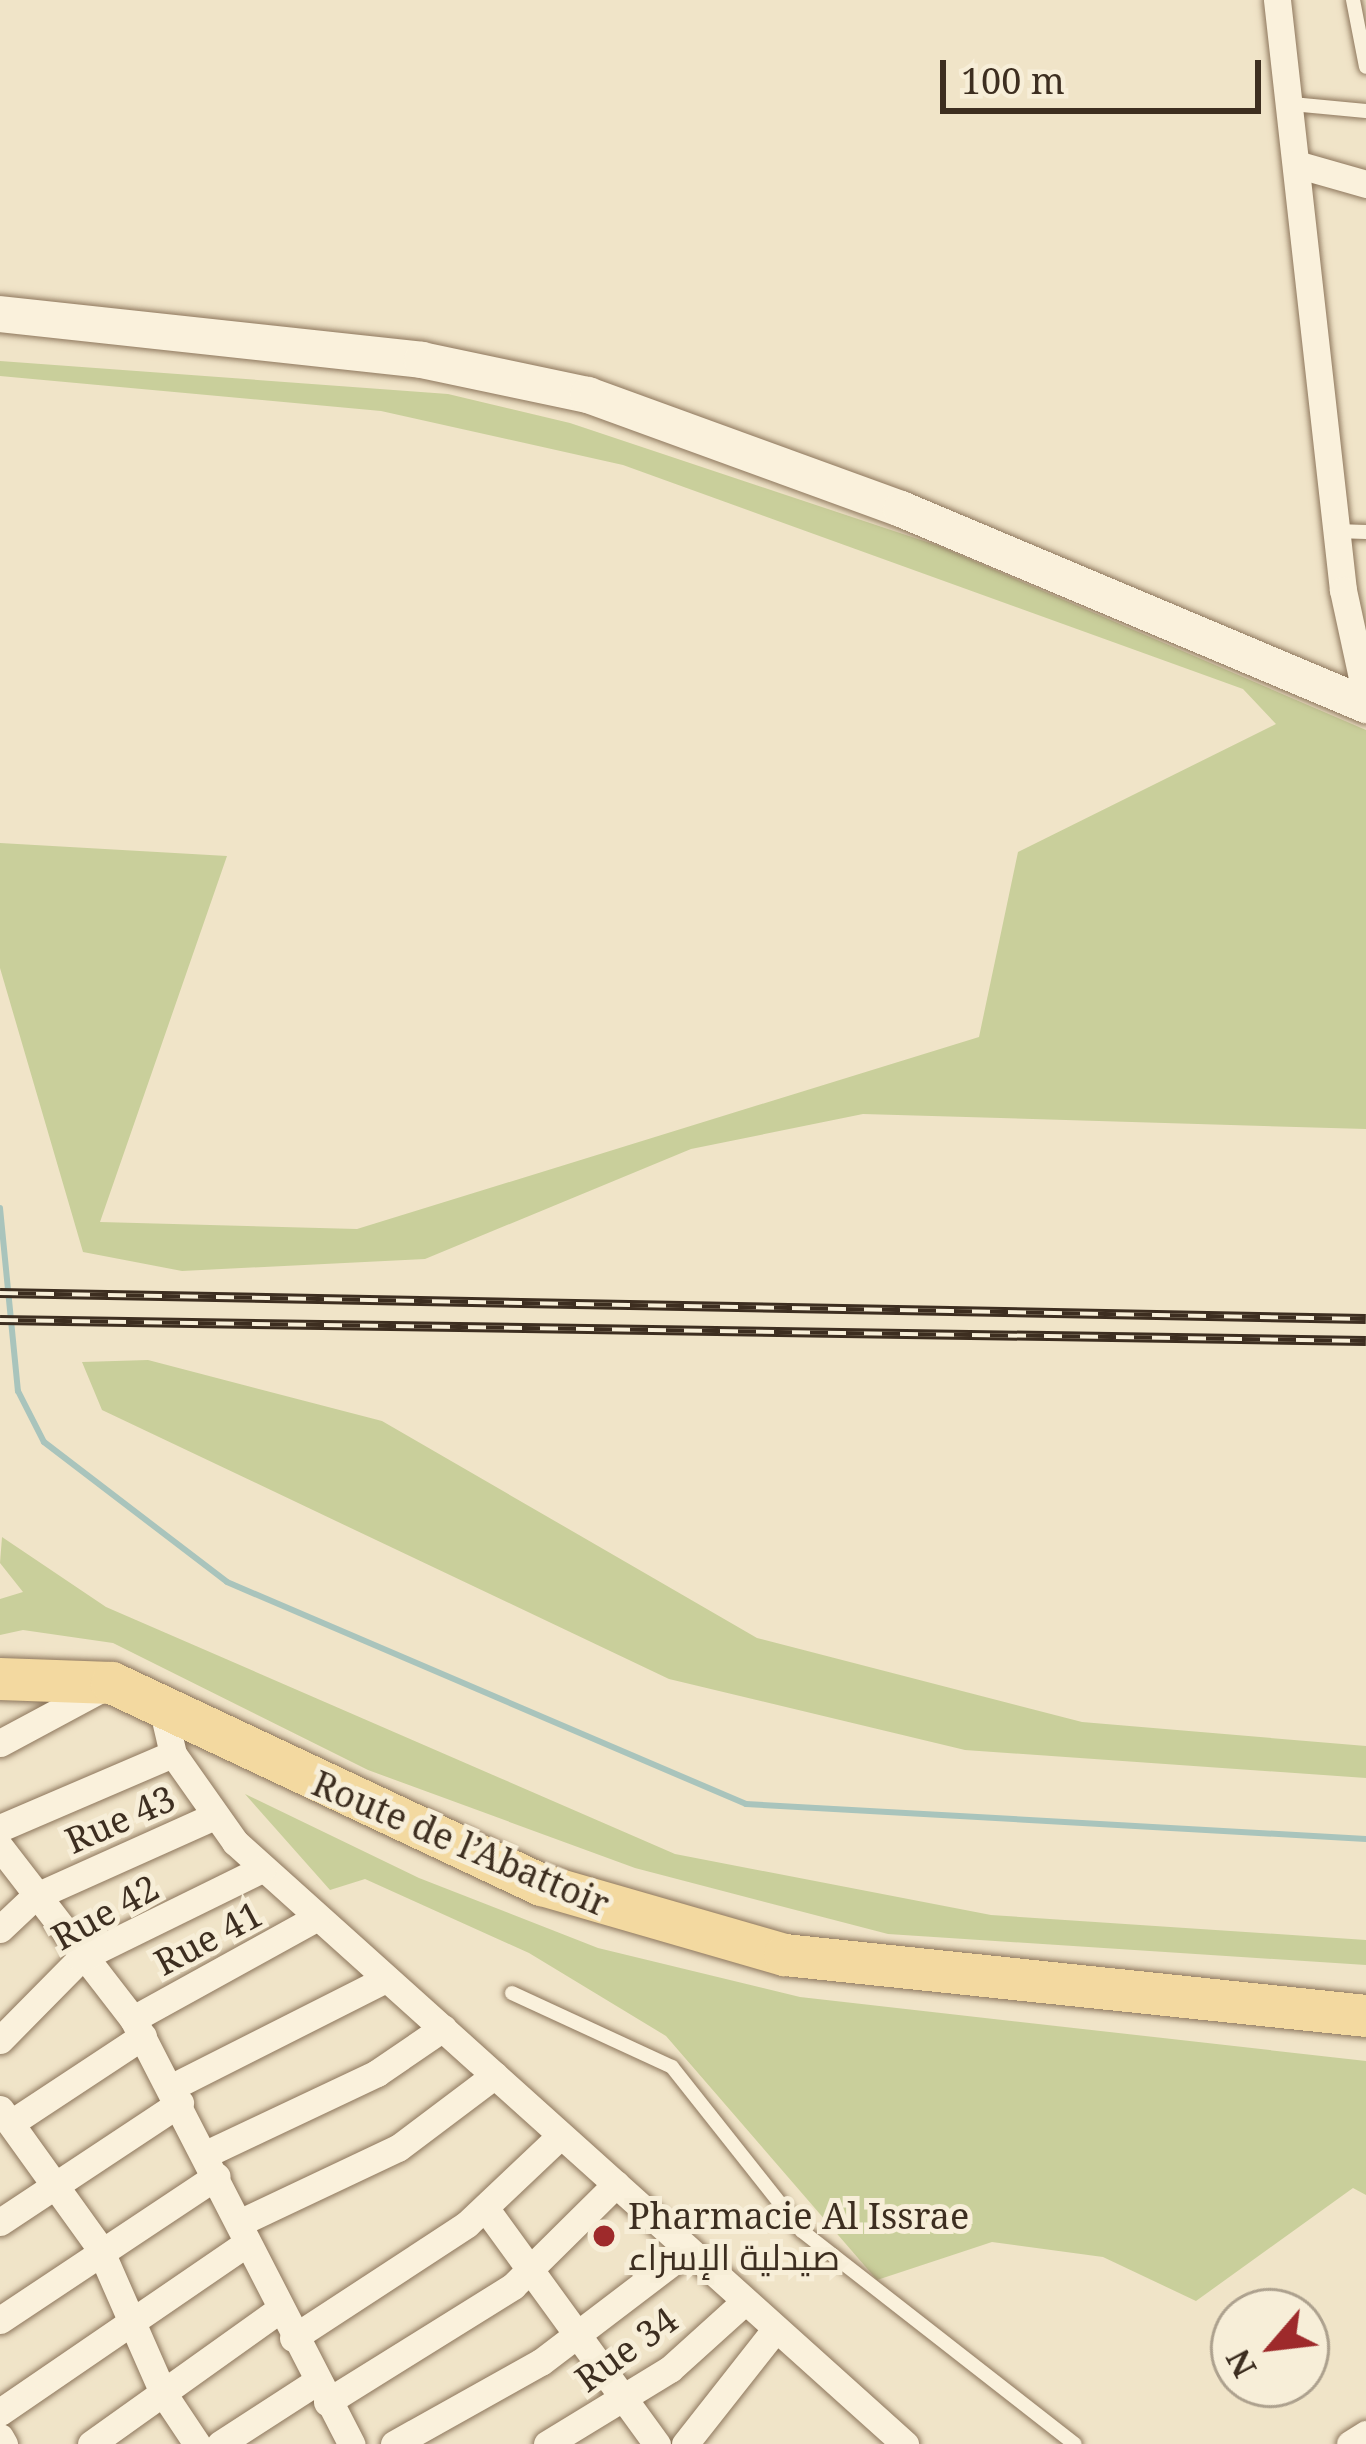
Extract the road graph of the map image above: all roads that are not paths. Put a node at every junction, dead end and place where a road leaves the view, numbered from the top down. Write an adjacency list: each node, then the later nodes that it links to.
1 (1277, 0): 4 (street)
2 (1353, 0): 3 (lane)
3 (1366, 67)
4 (1292, 104): 5 (lane); 6 (street)
5 (1366, 111)
6 (1296, 164): 7 (street); 9 (street)
7 (1366, 184)
8 (0, 314): 11 (main road)
9 (1336, 531): 10 (lane); 11 (street)
10 (1366, 532)
11 (1366, 701)
12 (0, 1679): 13 (main road, Route de l’Abattoir)
13 (112, 1683): 14 (main road, Route de l’Abattoir); 15 (street)
14 (162, 1707): 16 (street); 27 (main road, Route de l’Abattoir)
15 (0, 1743)
16 (173, 1754): 17 (street); 18 (street)
17 (212, 1817): 20 (street); 21 (street, Rue 43)
18 (0, 1828)
19 (0, 1847): 21 (street)
20 (262, 1869): 22 (street); 24 (street, Rue 42)
21 (34, 1897): 23 (street, Rue 43); 24 (street)
22 (316, 1918): 25 (street); 28 (street, Rue 41)
23 (0, 1929)
24 (81, 1958): 28 (street); 30 (street, Rue 42)
25 (386, 1979): 29 (street); 32 (street)
26 (512, 1993): 65 (lane)
27 (1366, 2017)
28 (138, 2028): 32 (street); 33 (street, Rue 41)
29 (443, 2028): 31 (street); 35 (street)
30 (0, 2040)
31 (495, 2075): 34 (street); 40 (street)
32 (176, 2095): 35 (street); 36 (street)
33 (5, 2116): 36 (street)
34 (560, 2136): 37 (street); 38 (street)
35 (212, 2164): 40 (street); 41 (street)
36 (58, 2183): 39 (street); 41 (street)
37 (616, 2184): 42 (street); 43 (street)
38 (486, 2209): 43 (street); 50 (street)
39 (0, 2222)
40 (243, 2233): 45 (street); 47 (street)
41 (99, 2247): 46 (street); 47 (street)
42 (688, 2250): 44 (street); 49 (street)
43 (535, 2267): 49 (street); 51 (street)
44 (742, 2304): 48 (street); 53 (street, Rue 34)
45 (280, 2309): 50 (street); 52 (street)
46 (0, 2320)
47 (131, 2322): 52 (street); 54 (street)
48 (774, 2331): 63 (street); 64 (street)
49 (579, 2337): 53 (street); 60 (street)
50 (292, 2338): 51 (street)
51 (321, 2392): 58 (street); 59 (street)
52 (163, 2393): 56 (street); 57 (street)
53 (624, 2398): 61 (street, Rue 34); 62 (street)
54 (0, 2412)
55 (1366, 2434): 66 (street)
56 (91, 2444)
57 (197, 2444)
58 (220, 2444)
59 (352, 2444)
60 (394, 2444)
61 (547, 2444)
62 (657, 2444)
63 (685, 2444)
64 (905, 2444)
65 (1075, 2444)
66 (1350, 2444)

